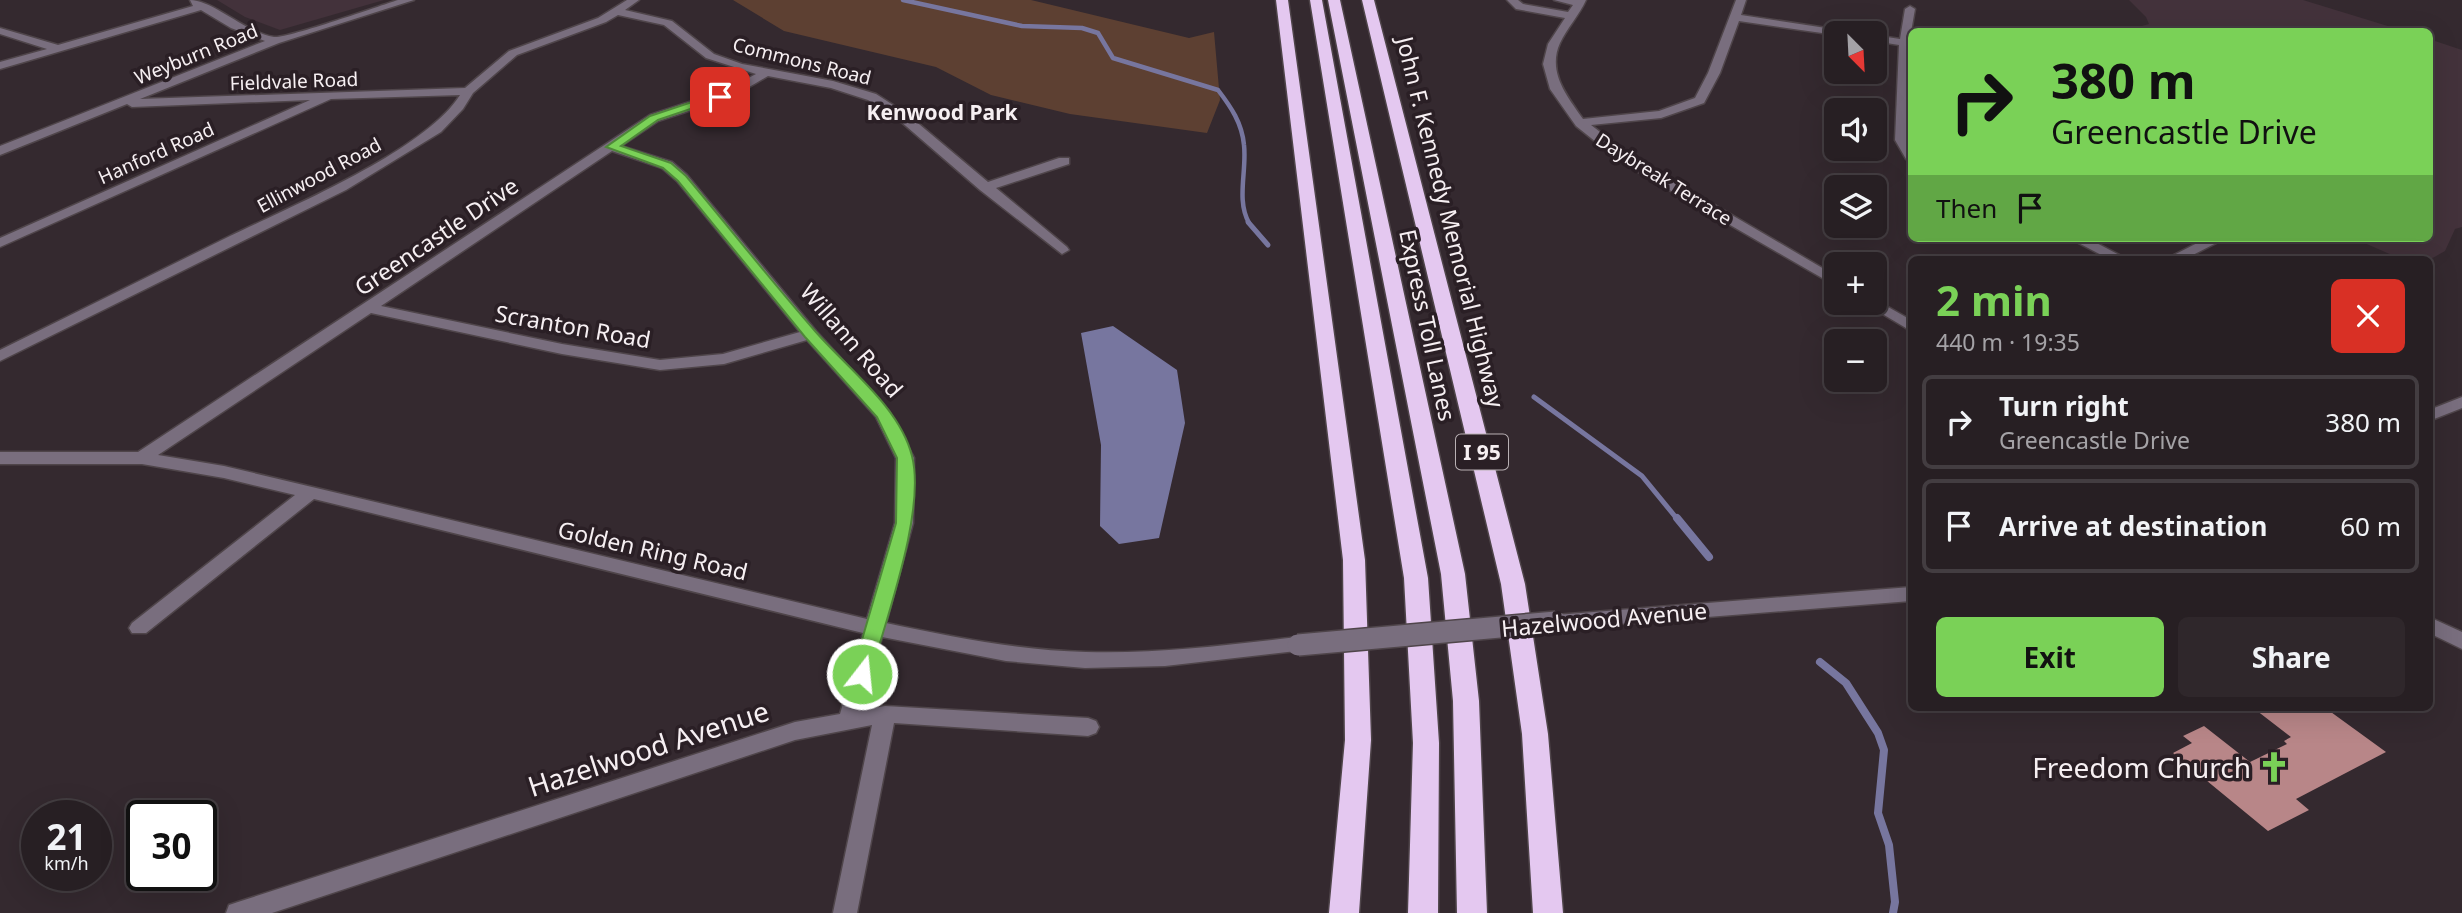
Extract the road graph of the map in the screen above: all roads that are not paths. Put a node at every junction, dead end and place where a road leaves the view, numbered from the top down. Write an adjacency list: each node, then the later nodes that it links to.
1 (409, 0): 19 (street, Weyburn Road)
2 (634, 0): 13 (street, Ellinwood Road)
3 (1283, 0): 62 (highway)
4 (1316, 0): 63 (highway)
5 (1334, 0): 64 (highway, Express Toll Lanes)
6 (1368, 0): 65 (highway, John F. Kennedy Memorial Highway / I 95)
7 (1512, 0): 14 (street)
8 (1559, 0): 10 (street)
9 (1741, 0): 15 (street)
10 (1581, 1): 14 (street, Daybreak Terrace)
11 (196, 4): 19 (street); 21 (street)
12 (1910, 9): 20 (street)
13 (619, 12): 23 (street, Commons Road); 25 (street, Ellinwood Road)
14 (1571, 16): 28 (street, Daybreak Terrace)
15 (1735, 17): 16 (street); 28 (street)
16 (1824, 30)
17 (0, 31): 21 (street)
18 (1887, 40): 20 (street)
19 (275, 41): 27 (street, Weyburn Road)
20 (1905, 43): 24 (street)
21 (55, 48): 22 (street)
22 (0, 66)
23 (765, 73): 29 (street, Greencastle Drive); 33 (street, Commons Road)
24 (1908, 87): 31 (street)
25 (468, 91): 26 (street, Fieldvale Road); 45 (street, Ellinwood Road)
26 (327, 97): 27 (street, Fieldvale Road); 36 (street, Hanford Road)
27 (121, 104): 30 (street, Weyburn Road)
28 (1580, 123): 40 (street, Daybreak Terrace)
29 (612, 147): 41 (street, Greencastle Drive); 44 (street, Willann Road)
30 (0, 151)
31 (1908, 152)
32 (1064, 162): 33 (street)
33 (985, 187): 37 (street, Commons Road)
34 (2084, 242): 38 (street)
35 (2210, 242): 39 (street)
36 (0, 243)
37 (1062, 250)
38 (2114, 256)
39 (2180, 256)
40 (1824, 275)
41 (369, 308): 44 (street, Scranton Road); 49 (street, Greencastle Drive)
42 (1887, 312): 43 (street)
43 (1908, 324)
44 (810, 334): 54 (street, Willann Road)
45 (0, 356)
46 (2462, 402): 47 (street)
47 (2433, 414)
48 (0, 457): 49 (street, Golden Ring Road)
49 (142, 458): 50 (street, Golden Ring Road)
50 (310, 493): 53 (street); 54 (street, Golden Ring Road)
51 (1908, 594): 56 (street, Hazelwood Avenue, bridge)
52 (2433, 626): 55 (street)
53 (139, 628)
54 (875, 628): 56 (street, Golden Ring Road); 58 (street, Willann Road)
55 (2462, 640)
56 (1298, 645)
57 (886, 714): 58 (street, Hazelwood Avenue); 59 (street, Hazelwood Avenue); 61 (street)
58 (849, 720): 60 (street, Hazelwood Avenue)
59 (1088, 727)
60 (238, 913)
61 (845, 913)
62 (1344, 913)
63 (1423, 913)
64 (1472, 913)
65 (1548, 913)

